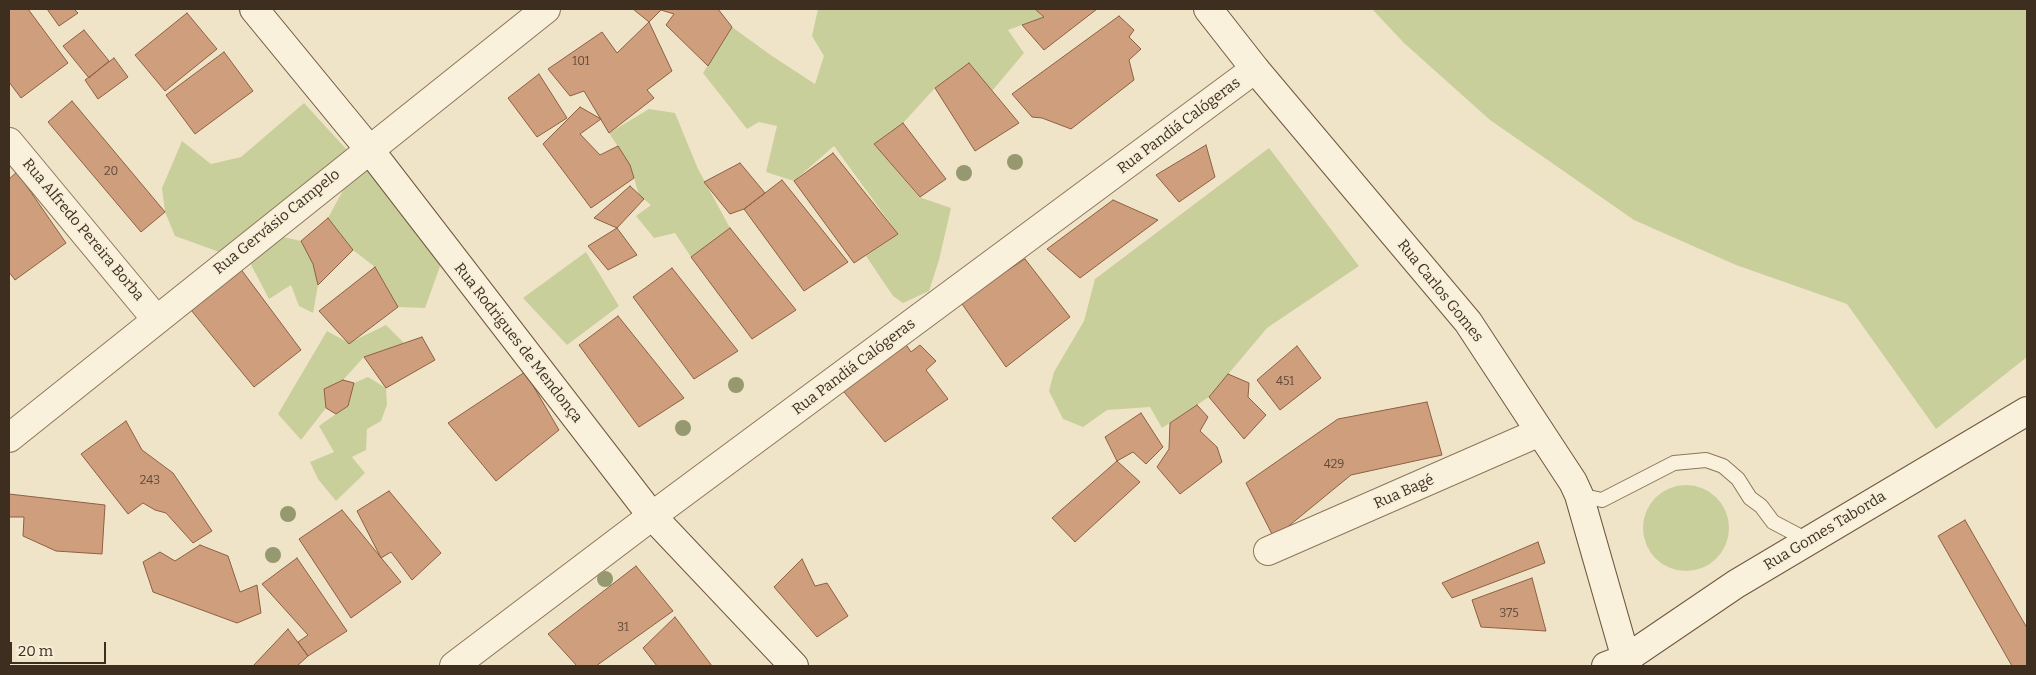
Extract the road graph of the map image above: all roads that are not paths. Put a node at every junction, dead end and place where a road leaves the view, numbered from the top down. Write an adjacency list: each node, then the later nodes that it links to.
1 (254, 9): 6 (street, Rua Rodrigues de Mendonça)
2 (546, 9): 6 (street, Rua Gervásio Campelo)
3 (1208, 9): 4 (street, Rua Carlos Gomes)
4 (1256, 69): 9 (street, Rua Carlos Gomes); 12 (street, Rua Pandiá Calógeras)
5 (9, 142): 7 (street, Rua Alfredo Pereira Borba)
6 (369, 149): 7 (street, Rua Gervásio Campelo); 12 (street, Rua Rodrigues de Mendonça)
7 (156, 319): 10 (street, Rua Gervásio Campelo)
8 (2027, 410): 13 (street, Rua Gomes Taborda)
9 (1540, 432): 11 (street, Rua Carlos Gomes); 14 (street, Rua Bagé)
10 (9, 438)
11 (1579, 495): 13 (lane); 15 (street, Rua Carlos Gomes)
12 (652, 516): 16 (street, Rua Pandiá Calógeras); 17 (street, Rua Rodrigues de Mendonça)
13 (1809, 541): 15 (street, Rua Gomes Taborda)
14 (1268, 551)
15 (1620, 663)
16 (454, 666)
17 (794, 666)

